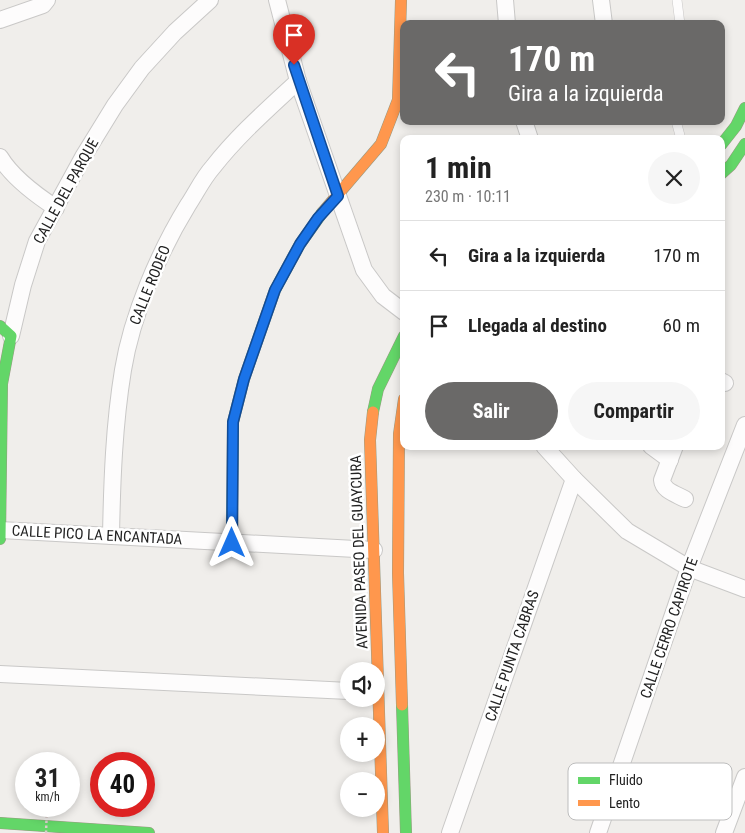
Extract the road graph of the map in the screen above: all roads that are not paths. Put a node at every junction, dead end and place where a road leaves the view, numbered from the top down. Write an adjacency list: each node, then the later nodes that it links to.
1 (47, 0): 8 (street)
2 (210, 0): 19 (street, CALLE DEL PARQUE)
3 (277, 0): 12 (street)
4 (400, 0): 18 (main road)
5 (504, 0): 9 (street)
6 (601, 0): 10 (street)
7 (677, 0): 11 (lane)
8 (0, 20)
9 (506, 20)
10 (604, 20)
11 (680, 20)
12 (298, 81): 18 (street); 30 (street, CALLE RODEO)
13 (745, 108): 14 (main road)
14 (725, 140)
15 (745, 144): 17 (main road)
16 (0, 157): 19 (street)
17 (725, 170)
18 (338, 196): 20 (street); 32 (main road)
19 (56, 208): 21 (street, CALLE DEL PARQUE)
20 (400, 309)
21 (5, 331): 29 (main road, CALLE DEL PARQUE)
22 (400, 344): 33 (main road, AVENIDA PASEO DEL GUAYCURA)
23 (745, 425): 34 (street, CALLE CERRO CAPIROTE)
24 (400, 427): 40 (main road)
25 (548, 450): 27 (street)
26 (672, 453): 28 (street)
27 (574, 479): 34 (street); 51 (street, CALLE PUNTA CABRAS)
28 (685, 499)
29 (0, 530): 30 (street, CALLE PICO LA ENCANTADA); 31 (main road, CALLE DEL PARQUE)
30 (111, 536): 32 (street, CALLE PICO LA ENCANTADA)
31 (0, 539)
32 (232, 543): 33 (street, CALLE PICO LA ENCANTADA)
33 (374, 550): 36 (main road, AVENIDA PASEO DEL GUAYCURA)
34 (689, 568): 35 (street); 42 (street, CALLE CERRO CAPIROTE)
35 (745, 589)
36 (376, 662)
37 (0, 674): 38 (street)
38 (340, 690)
39 (385, 692): 40 (street)
40 (402, 693): 50 (main road)
41 (378, 707): 49 (main road, AVENIDA PASEO DEL GUAYCURA)
42 (622, 763)
43 (745, 777): 44 (street)
44 (732, 812)
45 (602, 820): 52 (street, CALLE CERRO CAPIROTE)
46 (729, 820): 53 (street)
47 (0, 823): 48 (main road)
48 (149, 833)
49 (383, 833)
50 (406, 833)
51 (450, 833)
52 (598, 833)
53 (724, 833)

